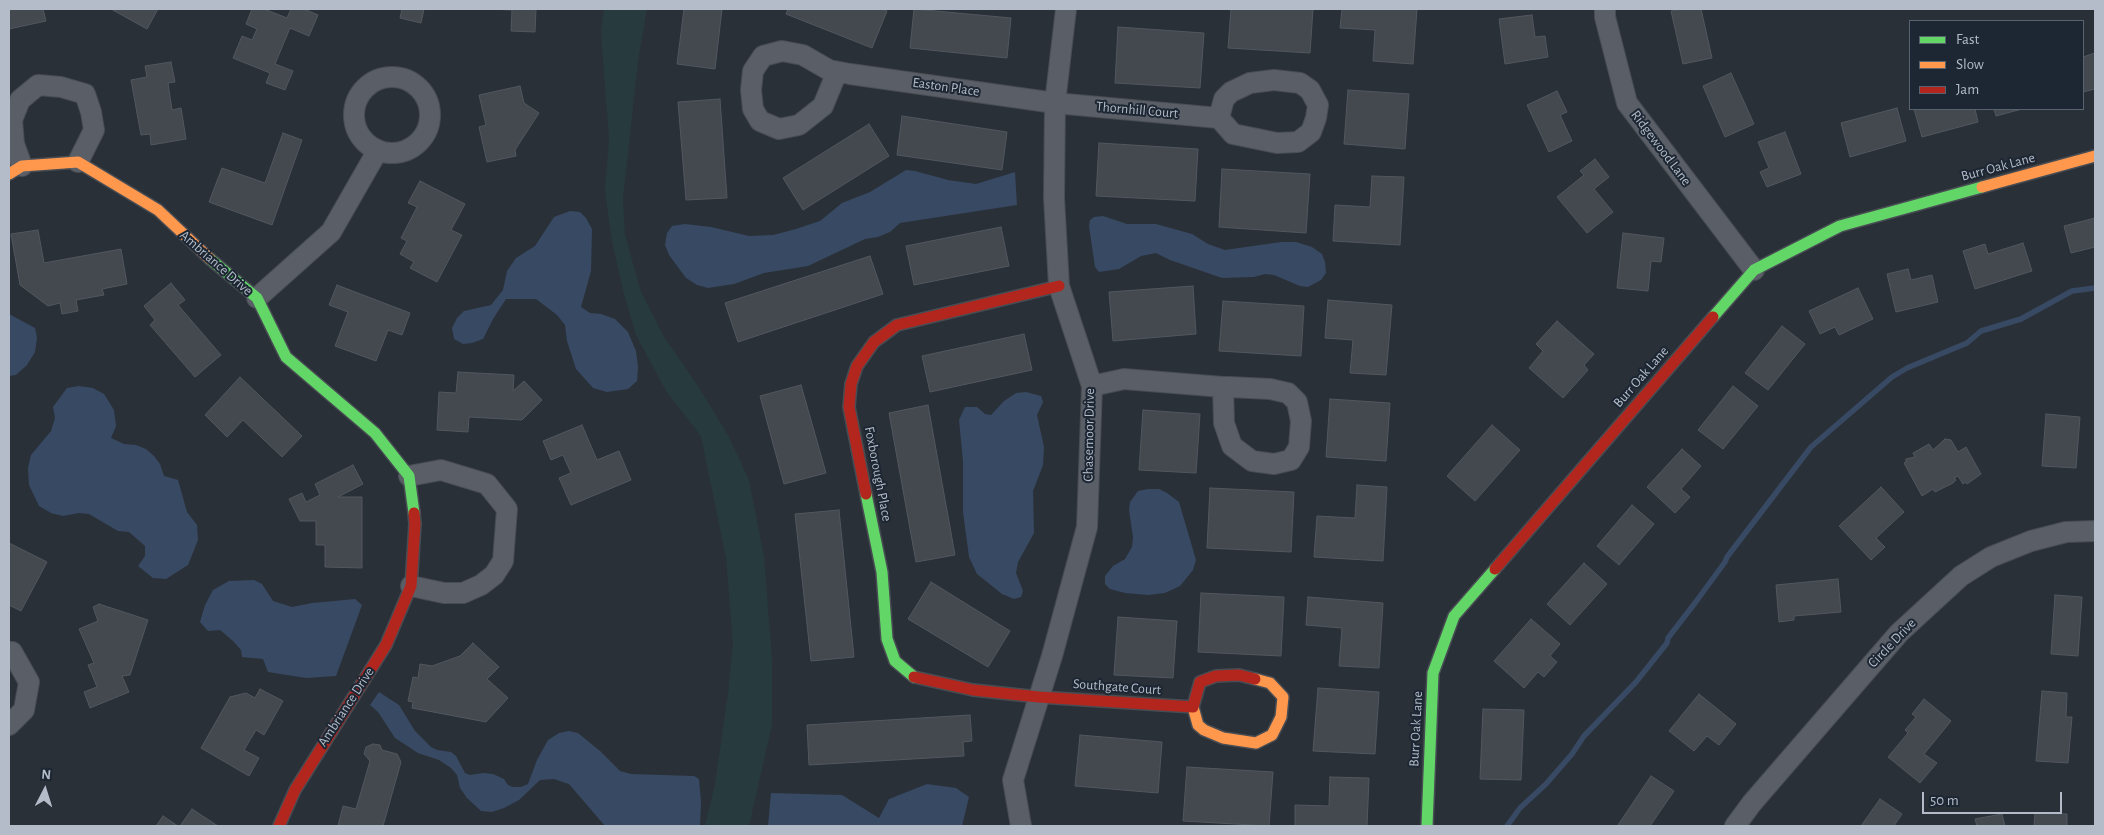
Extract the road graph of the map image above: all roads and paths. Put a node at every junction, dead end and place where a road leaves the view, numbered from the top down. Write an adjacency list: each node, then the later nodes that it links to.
1 (1066, 9): 4 (street, Chasemoor Drive)
2 (1605, 9): 10 (street, Ridgewood Lane)
3 (837, 72): 3 (street, Easton Place); 4 (street, Easton Place)
4 (1055, 103): 5 (street, Thornhill Court); 11 (street, Chasemoor Drive)
5 (1219, 118): 5 (street)
6 (378, 150): 12 (street)
7 (2095, 156): 10 (street, Burr Oak Lane)
8 (78, 162): 9 (street); 9 (street); 12 (street, Ambriance Drive)
9 (16, 170)
10 (1754, 270): 24 (street, Burr Oak Lane)
11 (1059, 286): 13 (street, Chasemoor Drive); 19 (street, Foxborough Place)
12 (257, 298): 15 (street, Ambriance Drive)
13 (1092, 386): 14 (street); 19 (street, Chasemoor Drive)
14 (1223, 387): 14 (street)
15 (409, 476): 17 (street, Ambriance Drive); 17 (street)
16 (2095, 531): 25 (street, Circle Drive)
17 (411, 586): 22 (street, Ambriance Drive)
18 (9, 652): 21 (street)
19 (1039, 697): 20 (street, Southgate Court); 23 (street, Chasemoor Drive)
20 (1193, 707): 20 (street)
21 (9, 725)
22 (279, 826)
23 (1021, 826)
24 (1426, 826)
25 (1735, 826)

